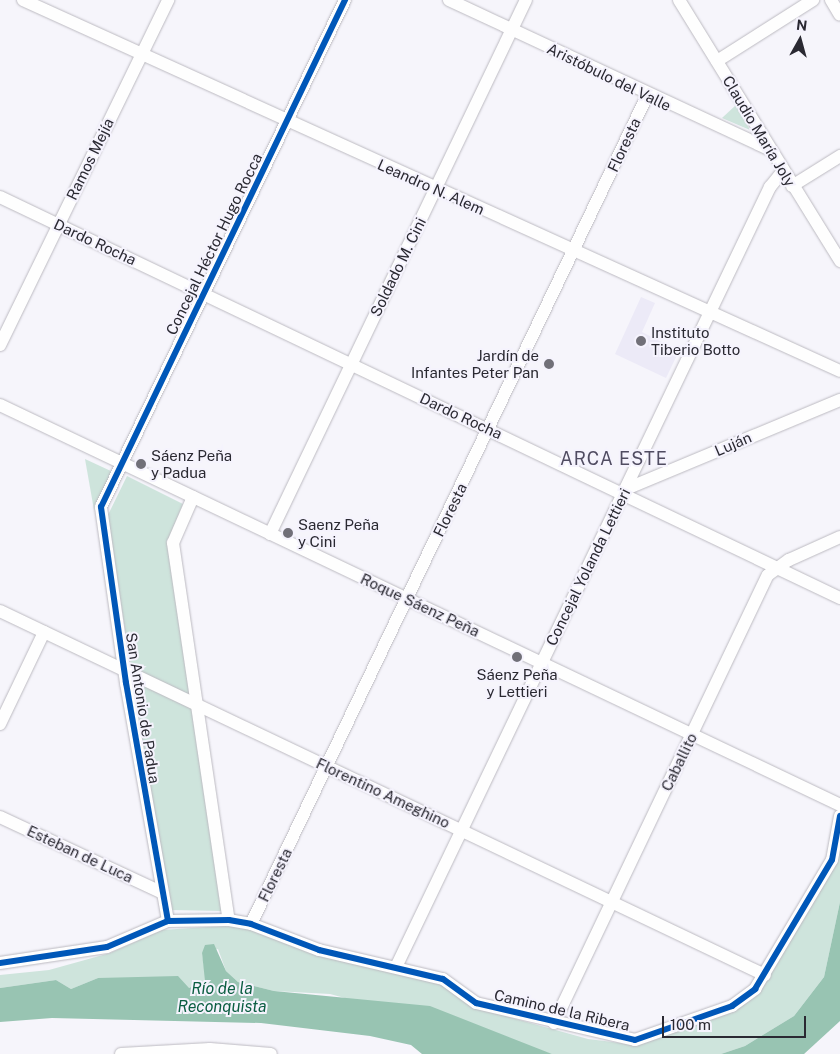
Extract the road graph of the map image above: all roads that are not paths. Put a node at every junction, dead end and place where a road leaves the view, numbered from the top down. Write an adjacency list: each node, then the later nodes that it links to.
1 (23, 0): 11 (street, Leandro N. Alem)
2 (168, 0): 11 (street, Ramos Mejía)
3 (345, 0): 14 (street, Concejal Héctor Hugo Rocca)
4 (449, 0): 10 (street, Aristóbulo del Valle)
5 (526, 0): 10 (street, Soldado M. Cini)
6 (679, 0): 12 (street, Claudio María Joly)
7 (813, 0): 12 (street)
8 (831, 0): 9 (street)
9 (840, 15)
10 (512, 29): 13 (street, Aristóbulo del Valle); 19 (street, Soldado M. Cini)
11 (142, 55): 14 (street, Leandro N. Alem); 21 (street, Ramos Mejía)
12 (717, 61): 15 (street, Claudio María Joly)
13 (647, 96): 15 (street, Aristóbulo del Valle); 22 (street, Floresta)
14 (286, 122): 19 (street, Leandro N. Alem); 24 (street, Concejal Héctor Hugo Rocca)
15 (770, 150): 17 (street, Claudio María Joly)
16 (840, 156): 18 (street)
17 (783, 171): 18 (street, Claudio María Joly); 25 (street, Concejal Yolanda Lettieri)
18 (792, 186): 23 (street, Claudio María Joly)
19 (436, 189): 22 (street, Leandro N. Alem); 27 (street, Soldado M. Cini)
20 (0, 197): 21 (street, Dardo Rocha)
21 (58, 224): 24 (street, Dardo Rocha); 26 (street, Ramos Mejía)
22 (574, 252): 25 (street, Leandro N. Alem); 31 (street, Floresta)
23 (840, 262)
24 (204, 294): 27 (street, Dardo Rocha); 32 (street, Concejal Héctor Hugo Rocca)
25 (710, 313): 28 (street, Leandro N. Alem); 33 (street, Concejal Yolanda Lettieri)
26 (0, 345)
27 (352, 364): 31 (street, Dardo Rocha); 36 (street, Soldado M. Cini)
28 (840, 371)
29 (840, 400): 33 (street, Luján)
30 (0, 405): 32 (street, Roque Sáenz Peña)
31 (488, 429): 33 (street, Dardo Rocha); 40 (street, Floresta)
32 (123, 463): 34 (street, Roque Sáenz Peña); 35 (street, Concejal Héctor Hugo Rocca)
33 (625, 491): 38 (street, Dardo Rocha); 43 (street, Concejal Yolanda Lettieri)
34 (193, 497): 36 (street, Roque Sáenz Peña); 45 (street)
35 (104, 499): 44 (street, San Antonio de Padua)
36 (270, 534): 40 (street, Roque Sáenz Peña)
37 (840, 537): 38 (street, Caballito)
38 (776, 568): 39 (street, Dardo Rocha); 47 (street, Caballito)
39 (840, 598)
40 (407, 599): 43 (street, Roque Sáenz Peña); 48 (street, Floresta)
41 (0, 611): 42 (street, Florentino Ameghino)
42 (44, 632): 44 (street, Florentino Ameghino); 46 (street)
43 (542, 663): 47 (street, Roque Sáenz Peña); 52 (street, Concejal Yolanda Lettieri)
44 (124, 669): 45 (street, Florentino Ameghino); 53 (street, San Antonio de Padua)
45 (197, 705): 48 (street, Florentino Ameghino); 55 (street)
46 (0, 724)
47 (692, 734): 49 (street, Roque Sáenz Peña); 54 (street, Caballito)
48 (327, 766): 52 (street, Florentino Ameghino); 57 (street, Floresta)
49 (840, 805)
50 (840, 816): 60 (street, Camino de la Ribera)
51 (0, 817): 53 (street, Esteban de Luca)
52 (462, 831): 54 (street, Florentino Ameghino); 59 (street, Concejal Yolanda Lettieri)
53 (161, 892): 56 (street, San Antonio de Padua)
54 (612, 902): 60 (street, Florentino Ameghino); 61 (street, Caballito)
55 (229, 920): 56 (street, Camino de la Ribera); 57 (street, Camino de la Ribera)
56 (168, 921): 58 (street, Camino de la Ribera)
57 (251, 924): 59 (street, Camino de la Ribera)
58 (0, 963)
59 (397, 965): 61 (street, Camino de la Ribera)
60 (765, 975): 61 (street, Camino de la Ribera)
61 (554, 1023)
62 (154, 1052): 63 (street); 64 (street)
63 (121, 1054)
64 (271, 1054)

